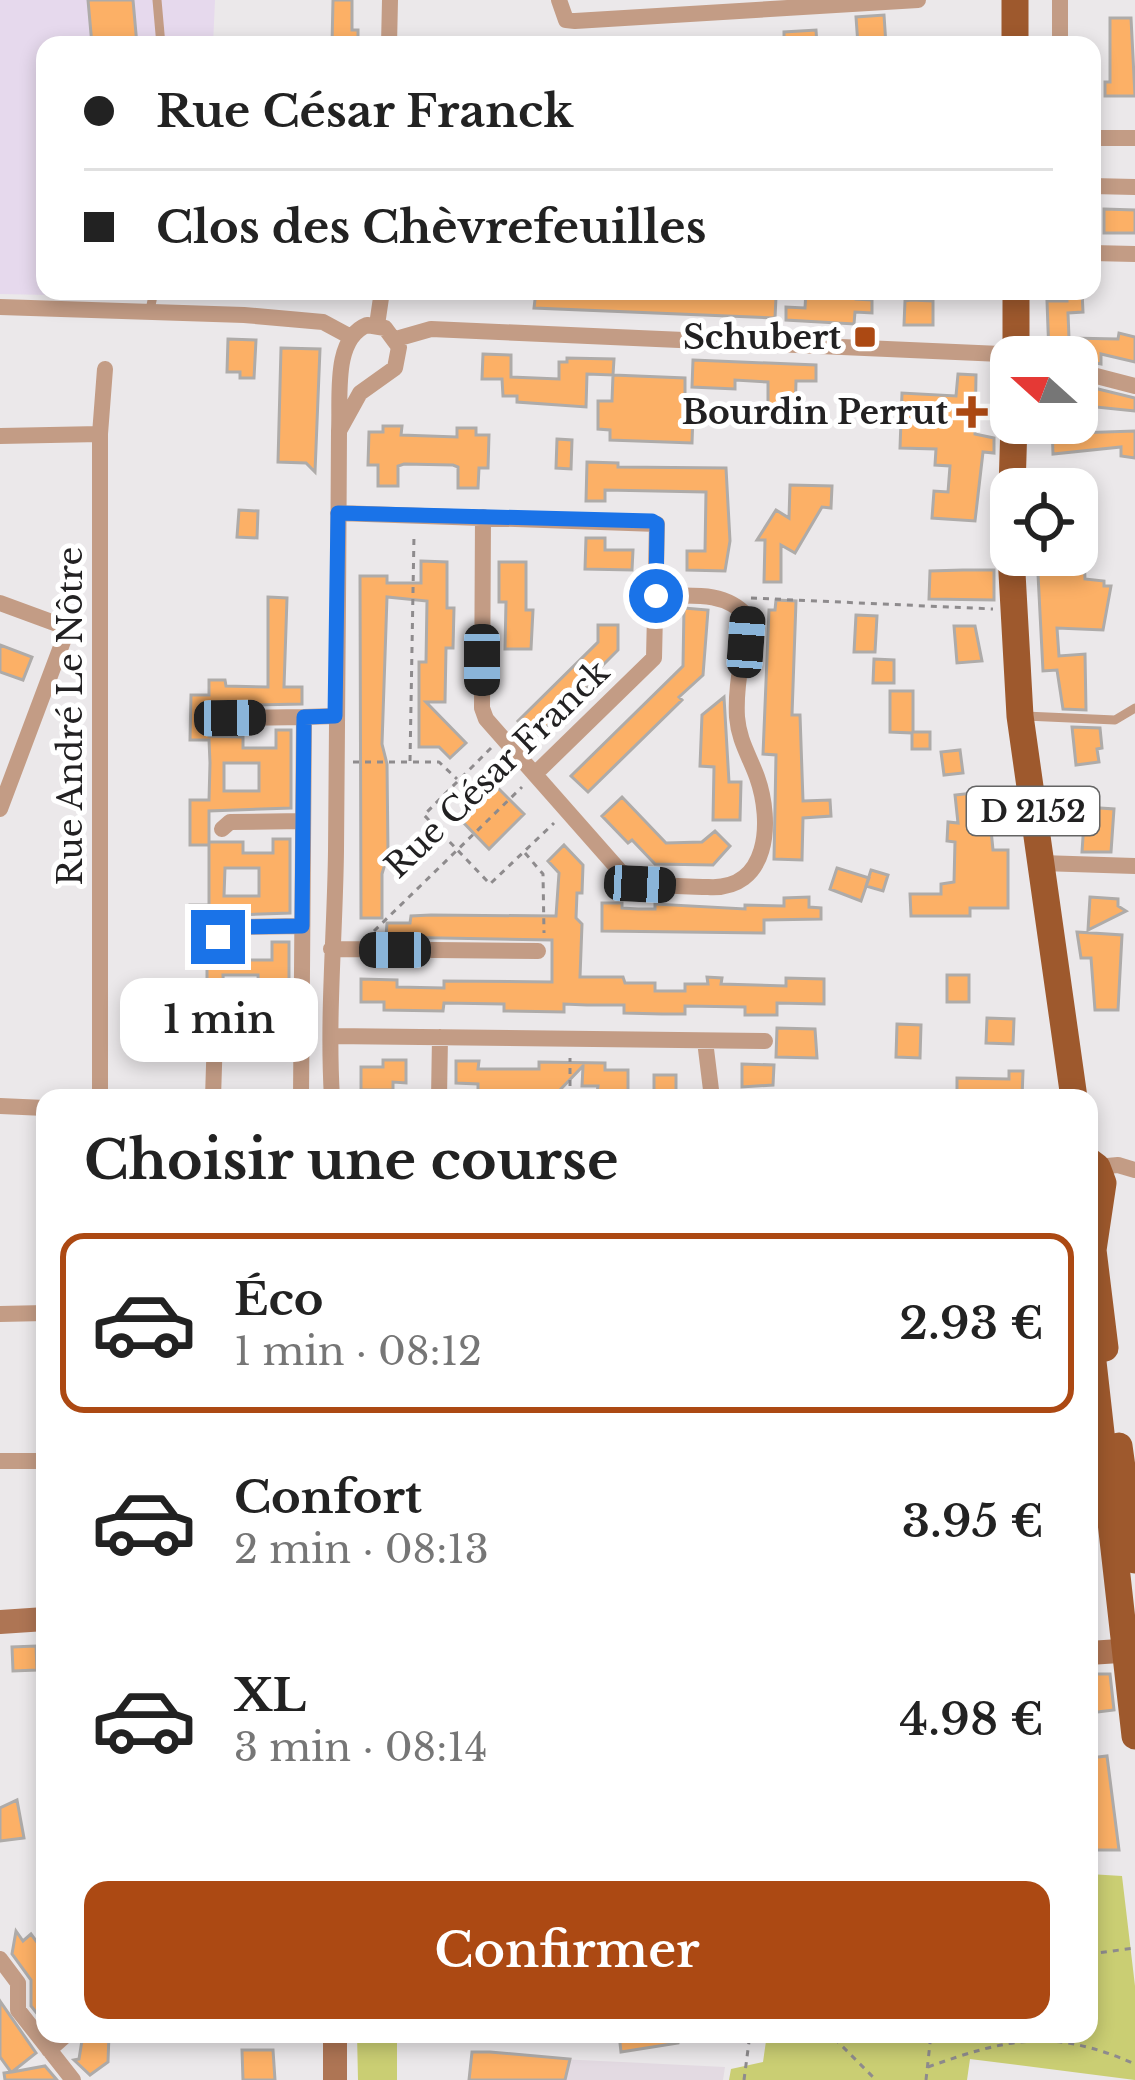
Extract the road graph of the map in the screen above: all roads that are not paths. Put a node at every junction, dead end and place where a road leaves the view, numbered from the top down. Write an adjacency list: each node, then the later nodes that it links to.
1 (157, 0): 8 (lane)
2 (390, 0): 9 (street)
3 (559, 0): 7 (street)
4 (918, 0): 7 (street)
5 (1015, 0): 10 (main road)
6 (1060, 0): 11 (street)
7 (800, 5)
8 (160, 36)
9 (388, 36)
10 (1015, 36)
11 (1060, 36)
12 (1101, 138): 13 (street)
13 (1135, 138)
14 (1101, 186): 15 (street)
15 (1135, 187)
16 (1101, 253): 17 (street)
17 (1135, 254)
18 (152, 300): 22 (lane)
19 (381, 300): 23 (street)
20 (1017, 300): 25 (main road)
21 (0, 307): 22 (street)
22 (150, 310): 24 (street)
23 (377, 325): 24 (street); 26 (street)
24 (349, 336): 28 (street)
25 (1019, 336)
26 (396, 339): 27 (street); 31 (street)
27 (990, 354)
28 (344, 358): 31 (street); 33 (street)
29 (105, 369): 34 (street, Rue André Le Nôtre)
30 (1098, 376): 32 (street)
31 (375, 380): 33 (street)
32 (1135, 386)
33 (339, 431): 36 (street)
34 (100, 434): 35 (street); 61 (street, Rue André Le Nôtre)
35 (0, 436)
36 (338, 513): 37 (street, Rue César Franck); 42 (street)
37 (483, 517): 39 (street, Rue César Franck); 46 (street)
38 (1012, 576): 43 (main road, D 2152)
39 (656, 596): 46 (street, Rue César Franck); 46 (street)
40 (0, 603): 47 (street)
41 (1135, 708): 43 (lane)
42 (335, 716): 44 (street); 54 (street)
43 (1020, 716): 50 (main road, D 2152)
44 (304, 717): 45 (street); 48 (street)
45 (221, 725)
46 (536, 773)
47 (0, 809)
48 (303, 821): 49 (street); 52 (street)
49 (222, 829)
50 (1041, 863): 51 (street); 67 (main road, D 2152)
51 (1135, 866)
52 (302, 926): 53 (street); 56 (street)
53 (218, 937)
54 (332, 950): 55 (street); 57 (street)
55 (538, 951)
56 (301, 1029): 62 (street); 63 (street)
57 (331, 1036): 58 (street); 64 (street)
58 (440, 1037): 59 (street); 65 (street)
59 (705, 1041): 60 (street); 66 (street)
60 (765, 1041)
61 (100, 1089)
62 (213, 1089)
63 (301, 1089)
64 (332, 1089)
65 (439, 1089)
66 (711, 1089)
67 (1069, 1089)
68 (0, 1106): 69 (street)
69 (36, 1108)
70 (1134, 1171): 71 (street)
71 (1098, 1173)
72 (1098, 1287): 78 (main road)
73 (36, 1313): 74 (street)
74 (0, 1314)
75 (1098, 1397): 82 (main road)
76 (0, 1461): 77 (street)
77 (36, 1461)
78 (1135, 1560)
79 (36, 1620): 80 (street)
80 (0, 1622)
81 (1098, 1654): 82 (street)
82 (1131, 1659): 83 (main road)
83 (1135, 1736)
84 (0, 1959): 85 (street)
85 (36, 2033)
86 (44, 2043): 89 (street)
87 (57, 2043): 89 (street)
88 (335, 2043): 91 (street)
89 (49, 2050): 90 (street)
90 (73, 2080)
91 (335, 2080)

